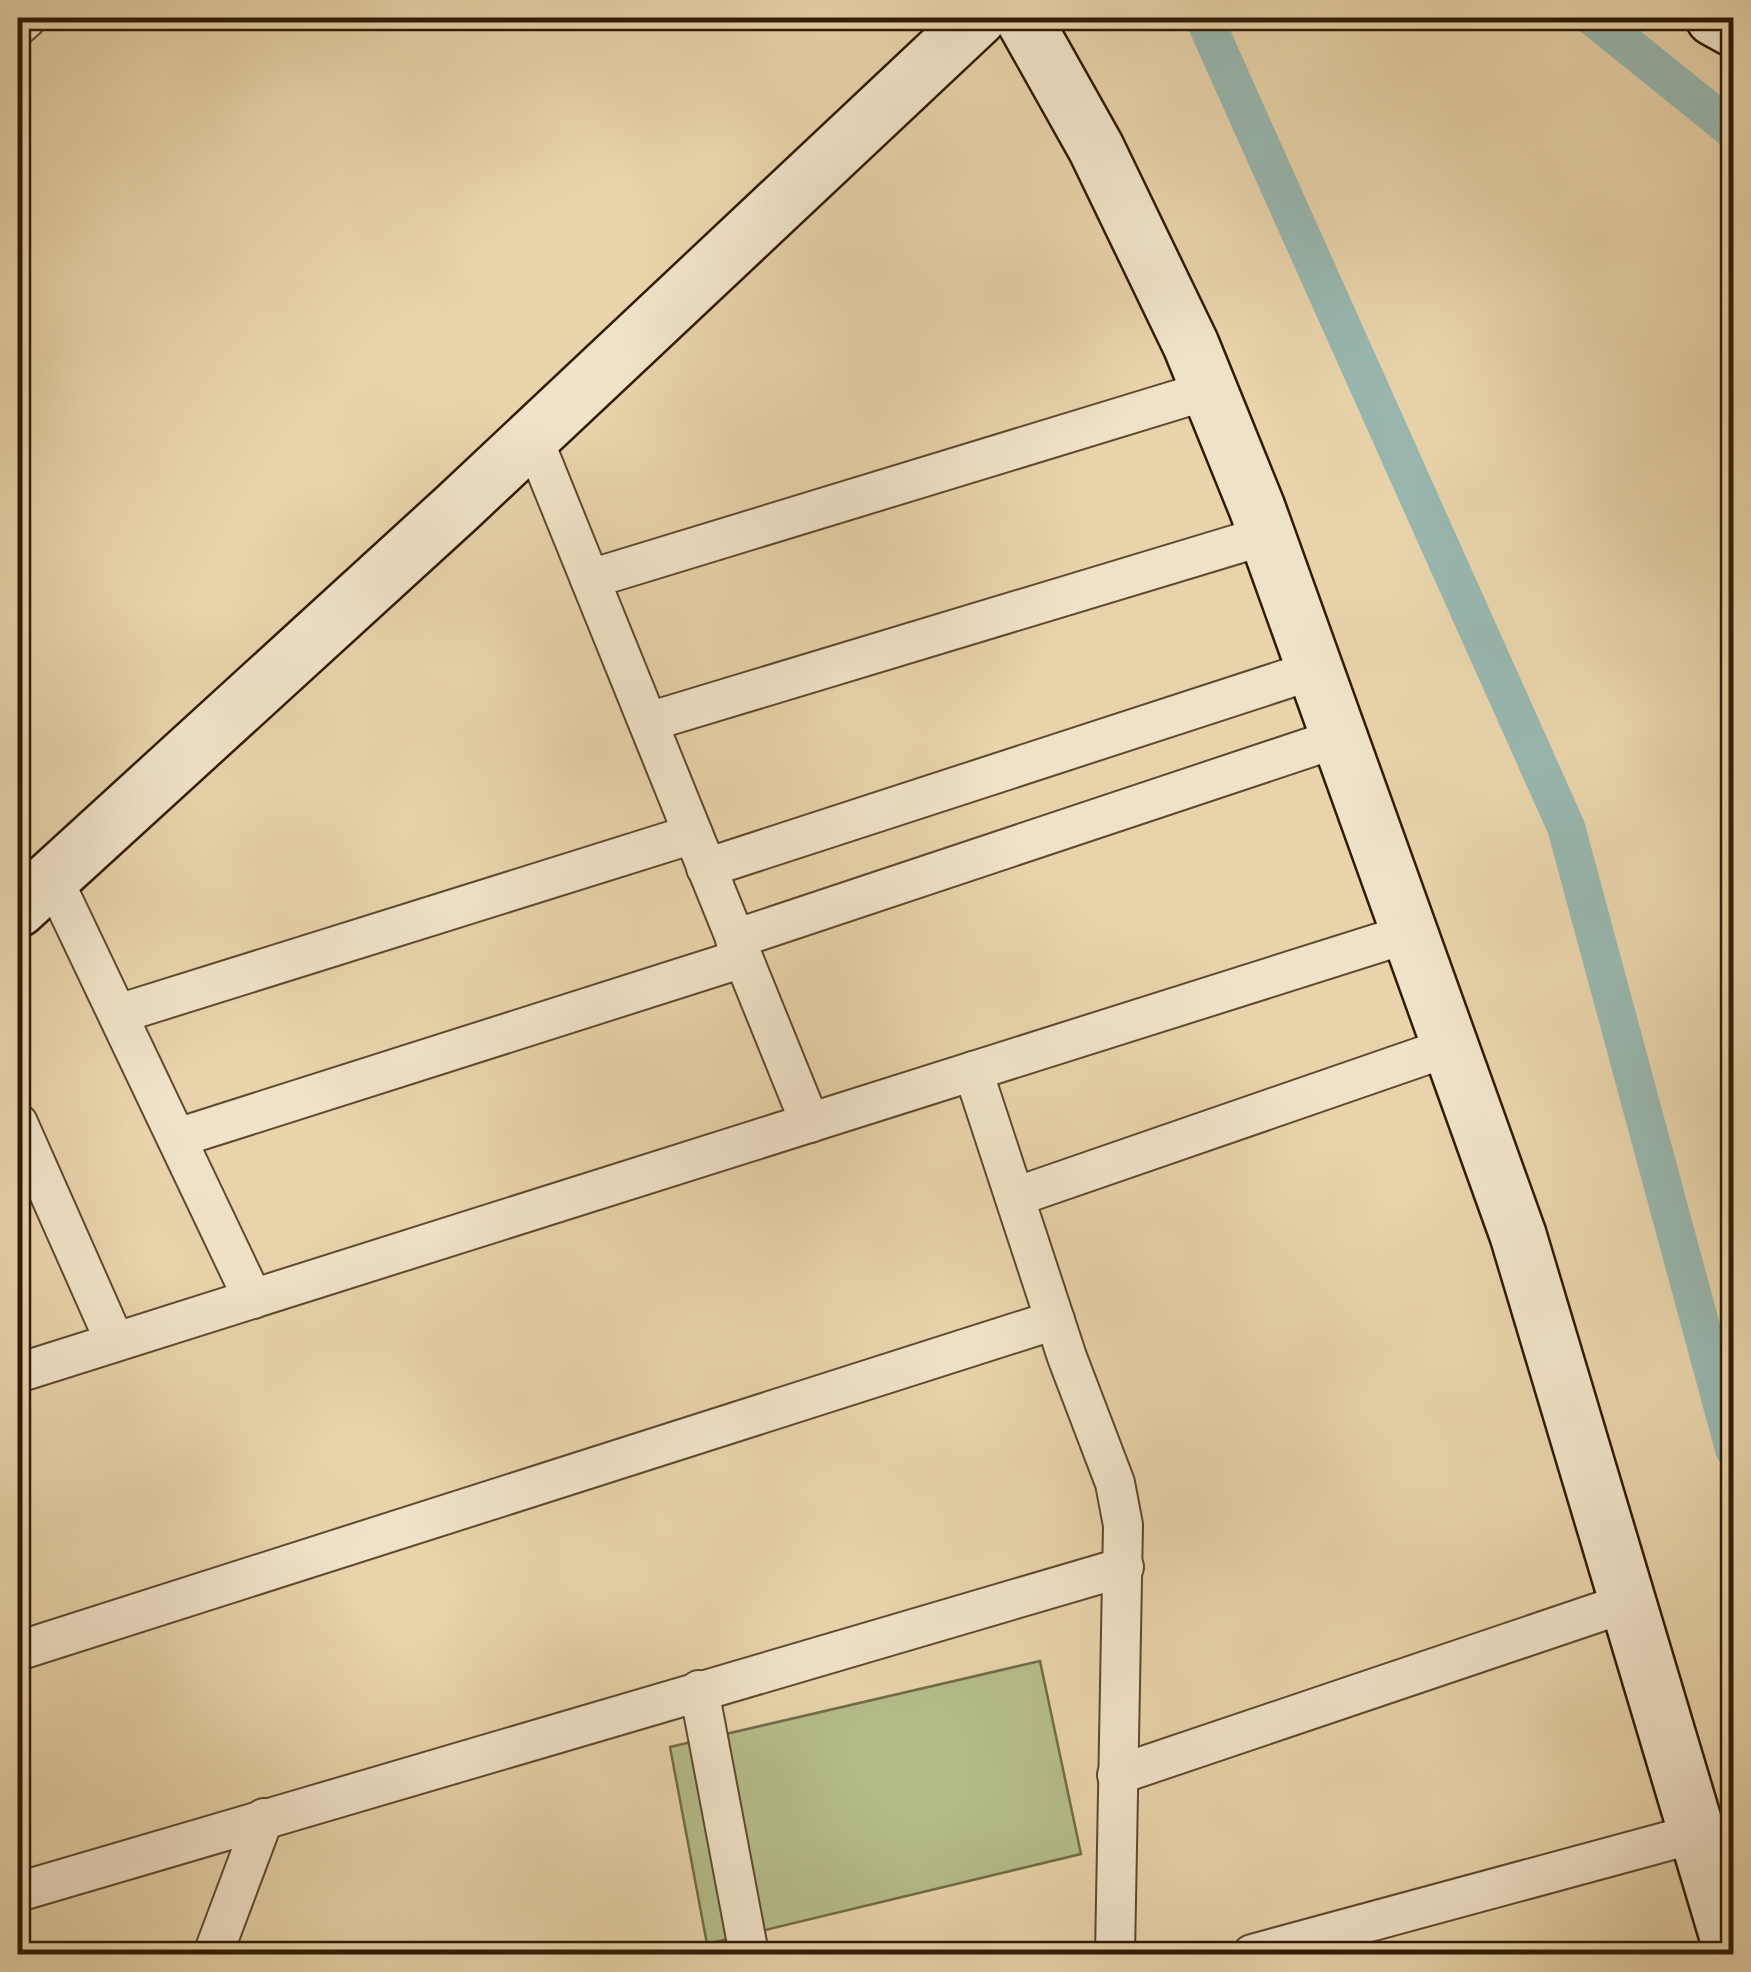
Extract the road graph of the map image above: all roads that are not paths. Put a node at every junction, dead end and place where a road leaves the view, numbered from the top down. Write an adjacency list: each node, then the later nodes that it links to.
1 (27, 18): 5 (street)
2 (978, 18): 8 (main road)
3 (1023, 18): 7 (main road)
4 (1714, 18): 6 (main road)
5 (18, 26)
6 (1734, 29)
7 (1210, 390): 9 (main road); 10 (street)
8 (532, 436): 10 (street); 15 (main road)
9 (1267, 535): 11 (main road); 12 (street)
10 (590, 579): 12 (street)
11 (1314, 670): 13 (main road); 14 (street)
12 (648, 722): 14 (street)
13 (1338, 738): 16 (main road); 17 (street)
14 (700, 851): 17 (street); 18 (street)
15 (35, 893): 18 (street)
16 (1407, 934): 19 (main road); 20 (street)
17 (739, 948): 21 (street); 23 (street)
18 (118, 1014): 23 (street)
19 (1449, 1048): 24 (street); 30 (main road)
20 (973, 1071): 21 (street); 24 (street)
21 (810, 1123): 25 (street)
22 (18, 1124): 27 (street)
23 (177, 1138): 25 (street)
24 (1015, 1197): 26 (street)
25 (253, 1299): 27 (street)
26 (1055, 1320): 29 (street); 31 (street)
27 (115, 1342): 28 (street)
28 (18, 1374)
29 (1124, 1568): 32 (street); 33 (street)
30 (1626, 1603): 33 (street); 35 (main road)
31 (18, 1651)
32 (699, 1690): 34 (street); 39 (street)
33 (1117, 1775): 40 (street)
34 (264, 1818): 36 (street); 38 (street)
35 (1694, 1834): 37 (main road); 41 (street)
36 (18, 1892)
37 (1722, 1949)
38 (213, 1954)
39 (749, 1954)
40 (1115, 1954)
41 (1252, 1954)

